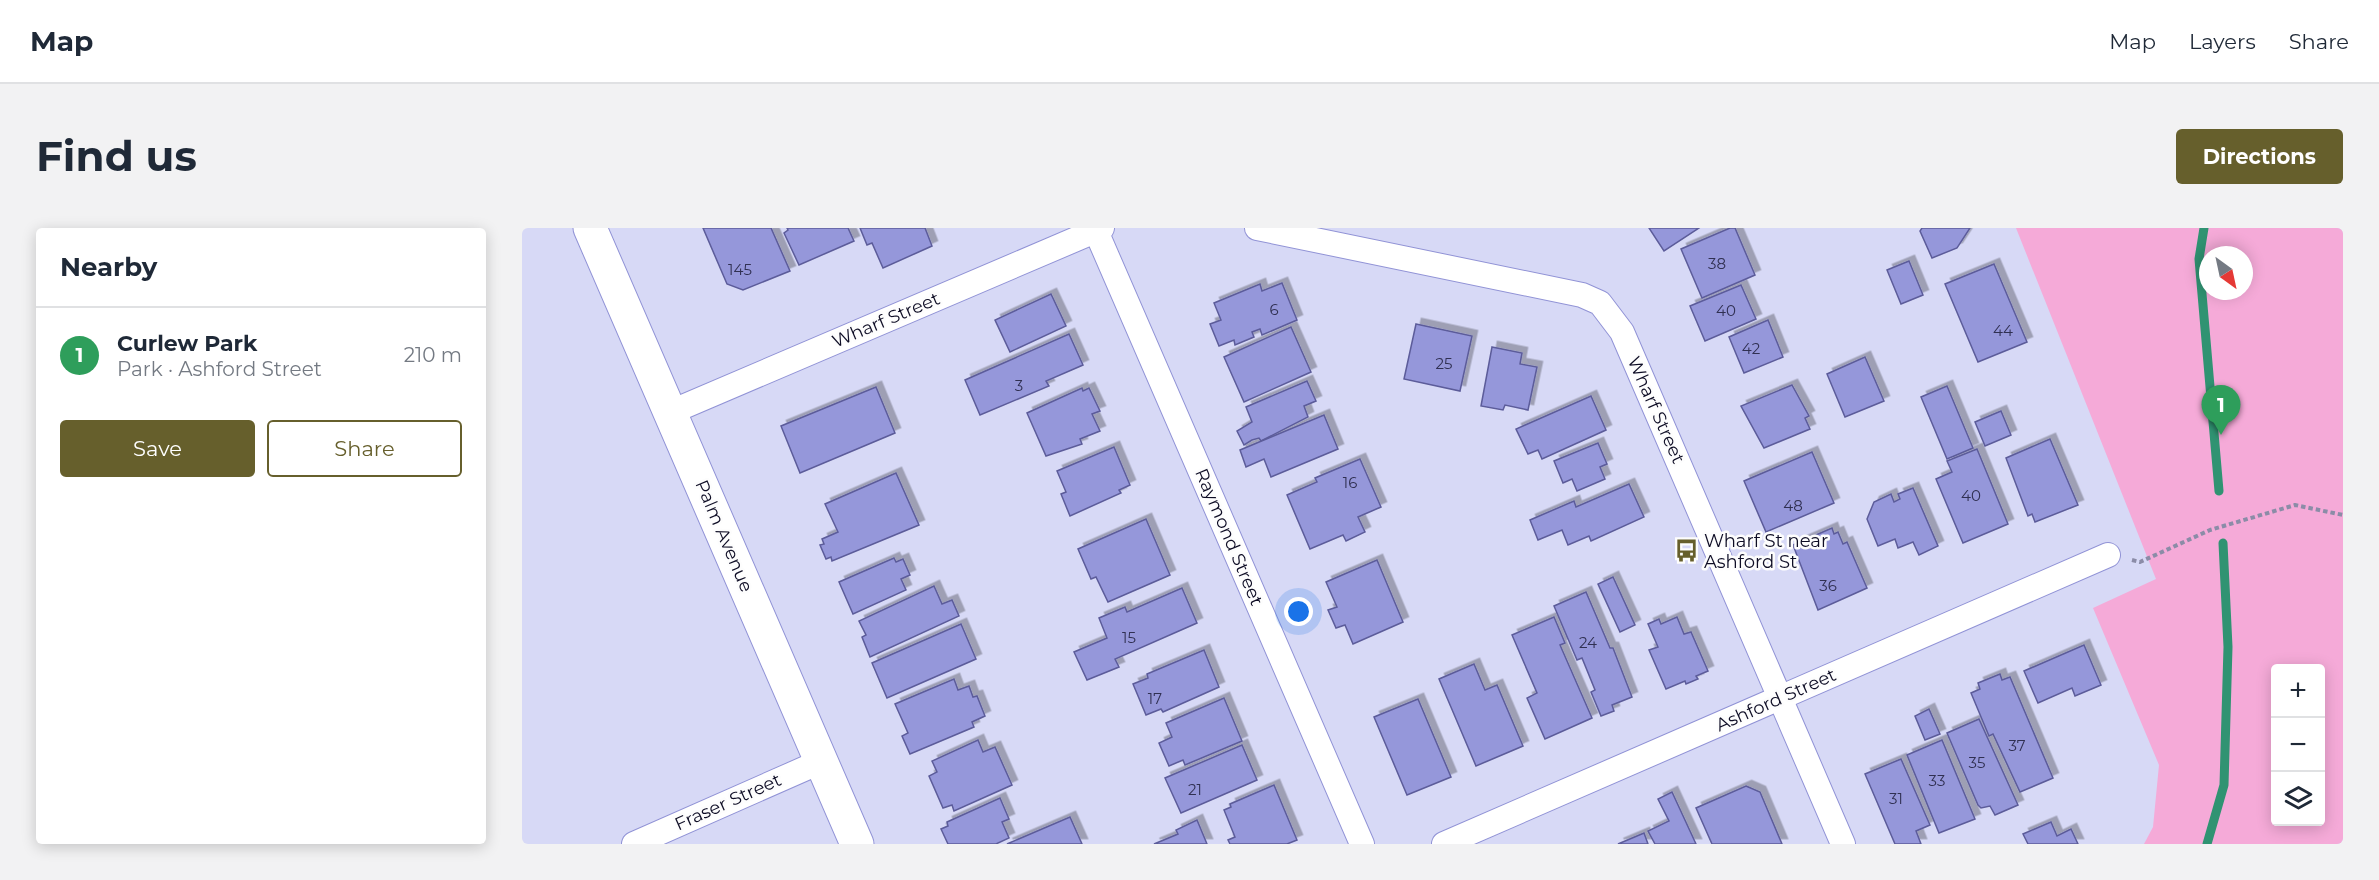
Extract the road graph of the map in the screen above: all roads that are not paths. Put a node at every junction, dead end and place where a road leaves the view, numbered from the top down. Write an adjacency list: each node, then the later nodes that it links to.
1 (590, 228): 4 (street, Palm Avenue)
2 (1257, 228): 6 (street, Wharf Street)
3 (1099, 229): 4 (street, Wharf Street); 10 (street, Raymond Street)
4 (671, 412): 7 (street, Palm Avenue)
5 (2108, 555): 6 (street, Ashford Street)
6 (1781, 698): 11 (street, Ashford Street); 12 (street, Wharf Street)
7 (822, 761): 8 (street, Fraser Street); 9 (street, Palm Avenue)
8 (634, 844)
9 (857, 844)
10 (1362, 844)
11 (1444, 844)
12 (1843, 844)

